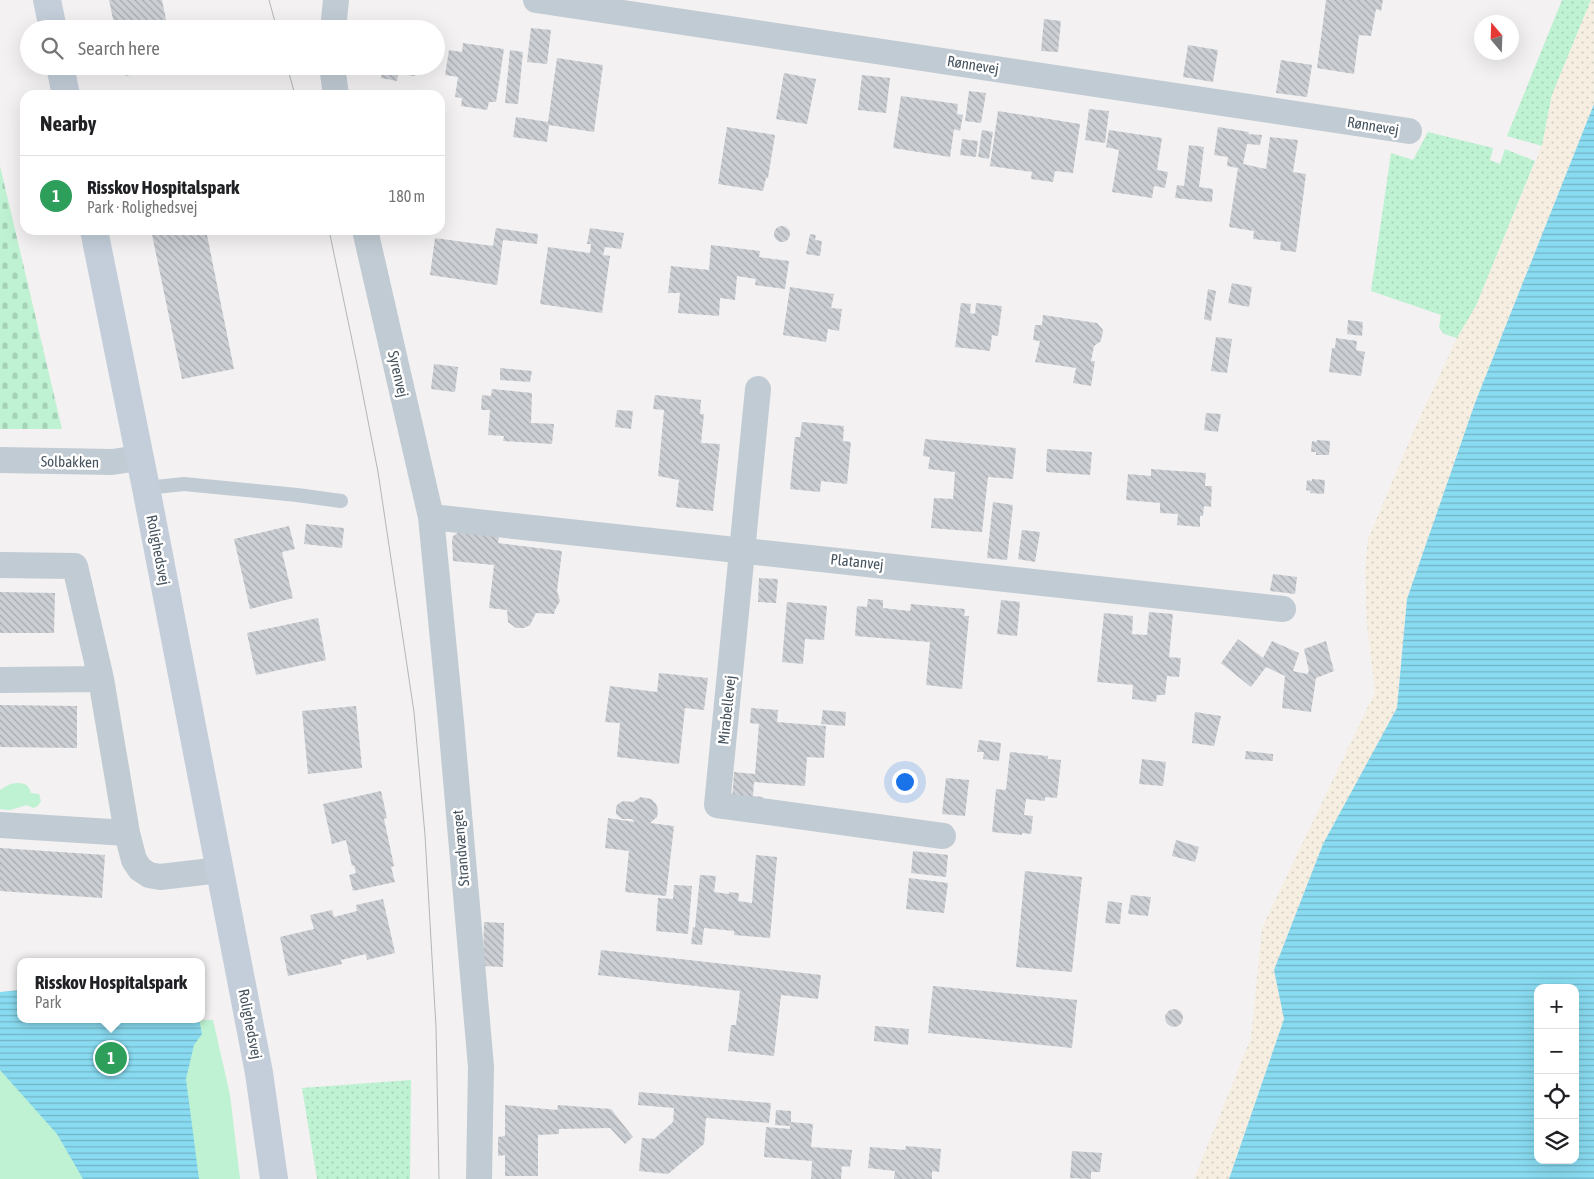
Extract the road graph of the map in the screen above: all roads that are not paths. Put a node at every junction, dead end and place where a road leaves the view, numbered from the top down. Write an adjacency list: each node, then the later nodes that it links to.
1 (47, 0): 4 (street)
2 (336, 0): 5 (street)
3 (536, 0): 10 (street, Rønnevej)
4 (51, 20)
5 (333, 20)
6 (62, 75): 8 (street)
7 (333, 75): 9 (street)
8 (65, 90)
9 (335, 90)
10 (1409, 131)
11 (95, 235): 14 (street, Rolighedsvej)
12 (366, 235): 18 (street, Syrenvej)
13 (758, 389): 19 (street, Mirabellevej)
14 (139, 458): 15 (street, Solbakken); 16 (street, Rolighedsvej)
15 (0, 460)
16 (146, 488): 17 (lane); 27 (street, Rolighedsvej)
17 (341, 501)
18 (431, 517): 19 (street, Platanvej); 29 (street, Strandvænget)
19 (743, 550): 21 (street, Platanvej); 26 (street, Mirabellevej)
20 (0, 565): 22 (street)
21 (1283, 609)
22 (100, 679): 23 (street); 25 (street)
23 (0, 680)
24 (0, 825): 25 (street)
25 (127, 833): 27 (street)
26 (943, 836)
27 (220, 870): 28 (street, Rolighedsvej)
28 (274, 1179)
29 (479, 1179)

